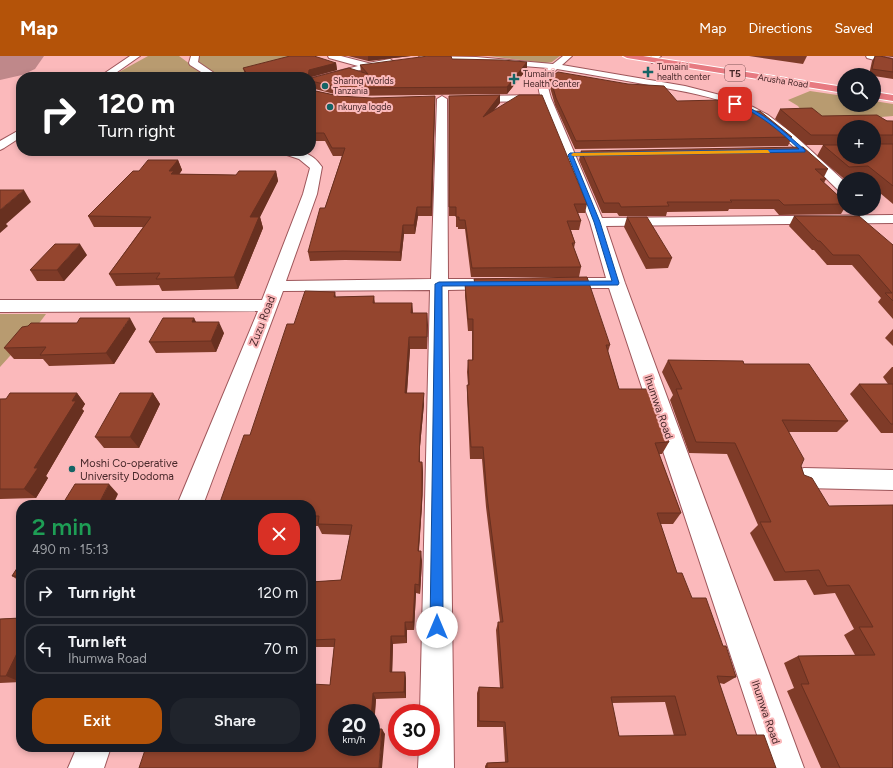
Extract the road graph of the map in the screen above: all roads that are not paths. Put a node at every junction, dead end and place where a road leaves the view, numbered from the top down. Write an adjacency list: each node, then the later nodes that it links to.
1 (136, 56): 12 (street)
2 (195, 56): 13 (street)
3 (332, 56): 11 (street)
4 (627, 56): 6 (highway, Arusha Road / T5)
5 (870, 56): 10 (street)
6 (655, 58): 15 (highway, Arusha Road / T5)
7 (413, 60): 9 (street)
8 (399, 61): 11 (street)
9 (562, 61): 17 (street, Ihumwa Road); 22 (street)
10 (893, 62)
11 (366, 66): 14 (street)
12 (112, 72)
13 (207, 72)
14 (316, 80)
15 (837, 89)
16 (881, 96): 18 (highway)
17 (546, 98): 30 (street, Ihumwa Road); 34 (street)
18 (893, 98)
19 (16, 135): 20 (street)
20 (0, 146)
21 (788, 151): 22 (street)
22 (804, 151): 23 (street); 25 (street)
23 (824, 151)
24 (303, 156): 36 (street, Zuzu Road)
25 (837, 182)
26 (837, 215): 30 (street)
27 (875, 216): 31 (street)
28 (881, 216): 29 (street)
29 (893, 219)
30 (597, 222): 33 (street, Ihumwa Road)
31 (893, 232)
32 (546, 283): 33 (street)
33 (616, 283): 45 (street, Ihumwa Road)
34 (439, 284): 35 (street); 36 (street); 44 (street)
35 (516, 284)
36 (276, 286): 37 (street, Zuzu Road)
37 (269, 305): 38 (street); 41 (street, Zuzu Road)
38 (0, 306)
39 (804, 478): 40 (street)
40 (893, 480)
41 (192, 500)
42 (92, 752): 43 (street)
43 (86, 768)
44 (436, 768)
45 (786, 768)

